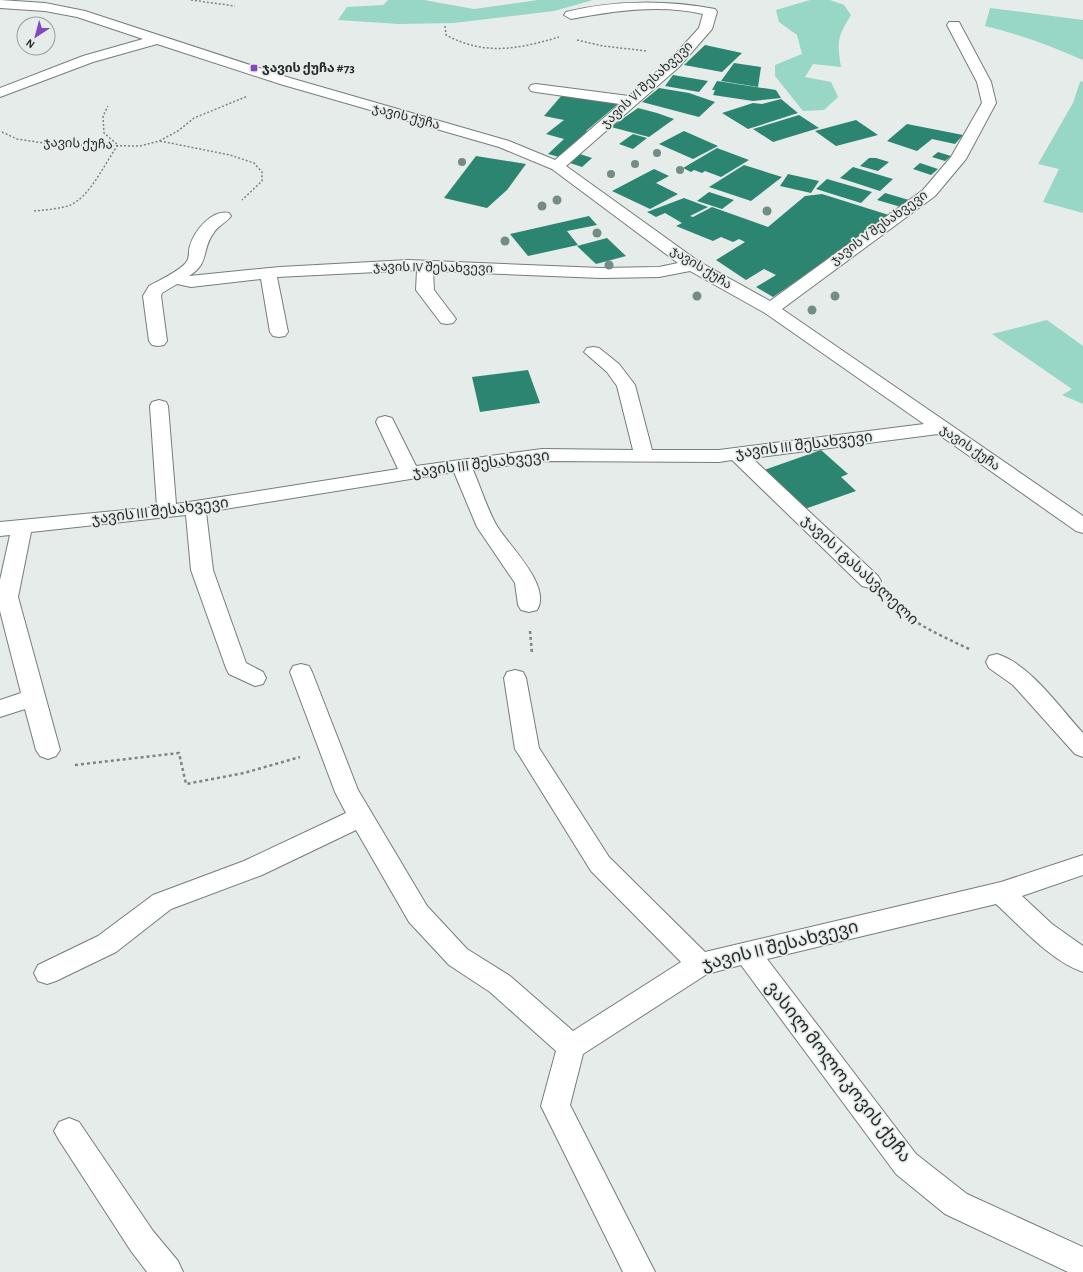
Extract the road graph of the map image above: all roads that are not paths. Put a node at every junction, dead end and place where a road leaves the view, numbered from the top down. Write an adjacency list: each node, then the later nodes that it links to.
1 (0, 4): 4 (street, ჯავის ქუჩა)
2 (570, 15): 7 (street, ჯავის VI შესახვევი)
3 (954, 25): 14 (street, ჯავის V შესახვევი)
4 (158, 39): 6 (street); 8 (street, ჯავის ქუჩა)
5 (536, 88): 7 (street)
6 (0, 93)
7 (633, 101): 8 (street, ჯავის VI შესახვევი)
8 (556, 166): 11 (street, ჯავის ქუჩა)
9 (223, 216): 13 (street)
10 (425, 265): 11 (street, ჯავის IV შესახვევი); 12 (street, ჯავის IV შესახვევი); 15 (street)
11 (692, 265): 14 (street, ჯავის ქუჩა)
12 (268, 274): 13 (street, ჯავის IV შესახვევი); 16 (street)
13 (174, 278): 17 (street)
14 (770, 310): 21 (street, ჯავის ქუჩა)
15 (448, 319)
16 (279, 332)
17 (158, 341)
18 (593, 352): 23 (street)
19 (159, 406): 27 (street)
20 (385, 422): 25 (street)
21 (942, 428): 22 (street, ჯავის III შესახვევი); 28 (street, ჯავის ქუჩა)
22 (736, 454): 23 (street, ჯავის III შესახვევი); 31 (street, ჯავის I გასასვლელი)
23 (644, 456): 24 (street, ჯავის III შესახვევი)
24 (461, 465): 25 (street, ჯავის III შესახვევი); 32 (street)
25 (410, 474): 26 (street, ჯავის III შესახვევი)
26 (195, 508): 27 (street, ჯავის III შესახვევი); 35 (street)
27 (167, 512): 29 (street, ჯავის III შესახვევი)
28 (1083, 526)
29 (22, 527): 30 (street, ჯავის III შესახვევი); 37 (street)
30 (0, 528)
31 (870, 581)
32 (528, 605)
33 (997, 662): 39 (street)
34 (301, 672): 41 (street)
35 (255, 678)
36 (515, 678): 46 (street)
37 (33, 697): 38 (street); 40 (street)
38 (0, 708)
39 (1083, 748)
40 (48, 750)
41 (362, 816): 47 (street); 48 (street)
42 (1083, 865): 43 (street, ჯავის II შესახვევი)
43 (1001, 892): 44 (street, ჯავის II შესახვევი); 45 (street)
44 (747, 953): 46 (street, ჯავის II შესახვევი); 50 (street, ვასილ მოლოკოვის ქუჩა)
45 (1083, 961)
46 (700, 964): 48 (street, ჯავის II შესახვევი)
47 (47, 973)
48 (571, 1047): 52 (street)
49 (69, 1131): 51 (street)
50 (1083, 1263)
51 (167, 1272)
52 (639, 1272)

